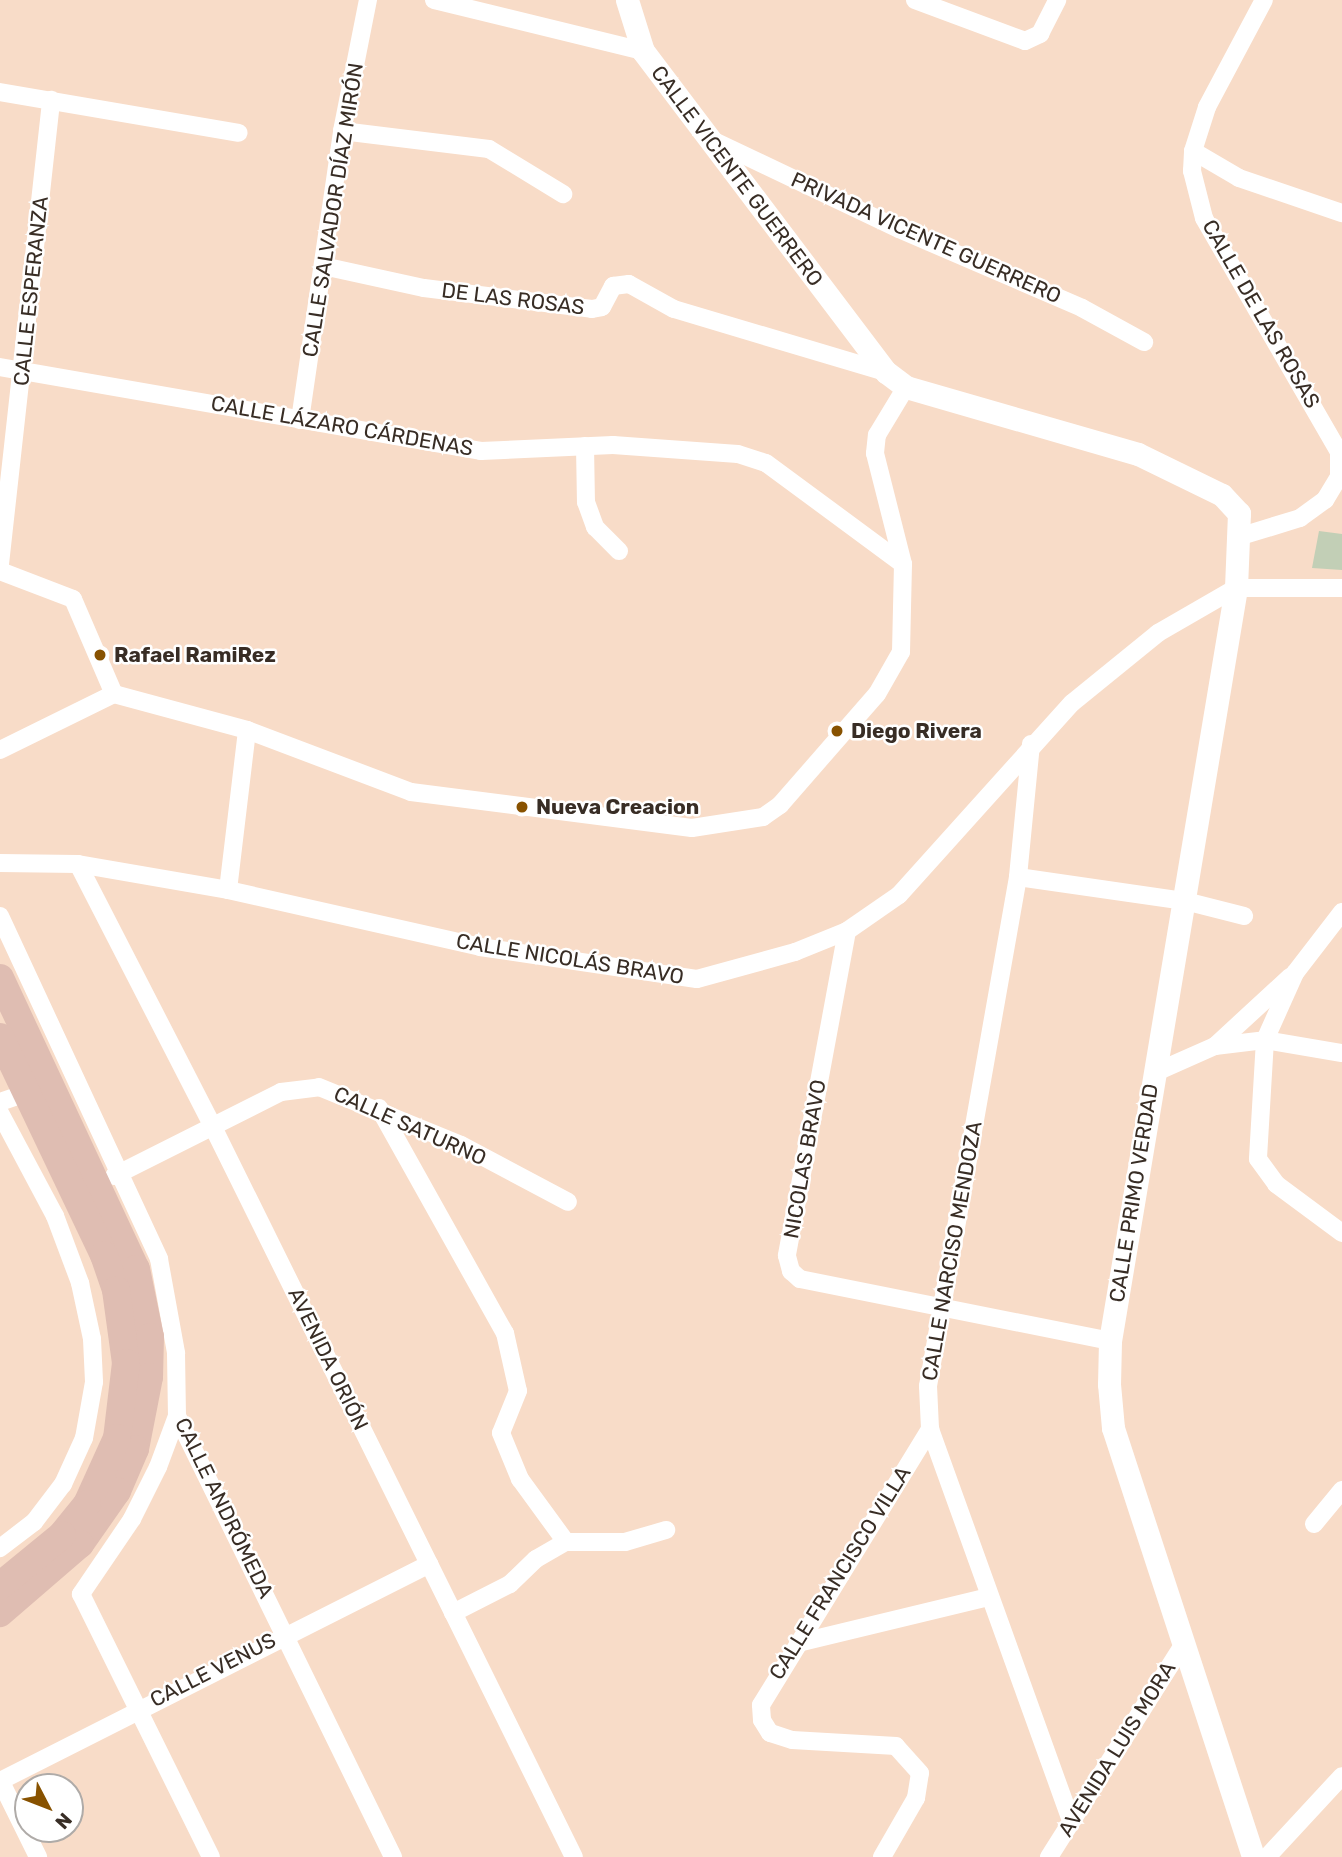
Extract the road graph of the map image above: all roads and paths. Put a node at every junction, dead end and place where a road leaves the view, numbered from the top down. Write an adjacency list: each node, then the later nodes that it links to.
1 (368, 0): 10 (street, CALLE SALVADOR DÍAZ MIRÓN)
2 (434, 0): 7 (street, CALLE VICENTE GUERRERO)
3 (915, 0): 4 (street)
4 (1057, 0)
5 (1264, 0): 13 (street)
6 (634, 5): 7 (street)
7 (642, 51): 12 (street, CALLE VICENTE GUERRERO)
8 (0, 92): 9 (street)
9 (51, 100): 11 (street); 19 (street, CALLE ESPERANZA)
10 (342, 131): 14 (street); 16 (street, CALLE SALVADOR DÍAZ MIRÓN)
11 (239, 133)
12 (707, 137): 17 (street, PRIVADA VICENTE GUERRERO); 20 (street, CALLE VICENTE GUERRERO)
13 (1193, 151): 15 (street); 24 (street, CALLE DE LAS ROSAS)
14 (563, 194)
15 (1342, 213)
16 (323, 266): 20 (street, DE LAS ROSAS); 22 (street, CALLE SALVADOR DÍAZ MIRÓN)
17 (1143, 342)
18 (0, 367): 19 (street, CALLE LÁZARO CÁRDENAS)
19 (23, 371): 22 (street, CALLE LÁZARO CÁRDENAS); 26 (street, CALLE ESPERANZA)
20 (886, 372): 21 (street)
21 (906, 387): 24 (street, CALLE PRIMO VERDAD); 27 (street)
22 (300, 420): 23 (street, CALLE LÁZARO CÁRDENAS)
23 (584, 446): 25 (street); 27 (street, CALLE LÁZARO CÁRDENAS)
24 (1238, 537): 29 (street, CALLE PRIMO VERDAD)
25 (618, 551)
26 (0, 564)
27 (903, 564): 32 (street)
28 (0, 571): 31 (street)
29 (1236, 588): 30 (street); 33 (street, CALLE NICOLÁS BRAVO); 39 (street, CALLE PRIMO VERDAD)
30 (1342, 588)
31 (114, 694): 32 (street); 34 (street)
32 (247, 730): 38 (street)
33 (1031, 744): 37 (street, CALLE NARCISO MENDOZA); 43 (street, CALLE NICOLÁS BRAVO)
34 (0, 750)
35 (0, 863): 36 (street, CALLE NICOLÁS BRAVO)
36 (78, 864): 38 (street, CALLE NICOLÁS BRAVO); 56 (street, AVENIDA ORIÓN)
37 (1018, 877): 39 (street); 61 (street, CALLE NARCISO MENDOZA)
38 (228, 890): 43 (street, CALLE NICOLÁS BRAVO)
39 (1185, 901): 42 (street); 50 (street, CALLE PRIMO VERDAD)
40 (1342, 912): 44 (street)
41 (0, 916): 51 (street)
42 (1244, 916)
43 (847, 931): 61 (street, NICOLAS BRAVO)
44 (1295, 973): 47 (street); 48 (street)
45 (0, 978): 52 (main road)
46 (0, 1037): 52 (main road)
47 (1265, 1040): 48 (street); 49 (street); 59 (street)
48 (1215, 1046): 50 (street)
49 (1342, 1053)
50 (1154, 1073): 62 (street, CALLE PRIMO VERDAD)
51 (78, 1078): 52 (street); 57 (street)
52 (38, 1090): 53 (street); 57 (main road); 71 (main road)
53 (0, 1102)
54 (379, 1108): 56 (street, CALLE SATURNO); 58 (street, CALLE SATURNO); 68 (street)
55 (0, 1113): 69 (street)
56 (213, 1127): 57 (street, CALLE SATURNO); 70 (street, AVENIDA ORIÓN)
57 (110, 1179): 60 (main road)
58 (568, 1202)
59 (1342, 1233)
60 (147, 1264): 63 (street, CALLE ANDRÓMEDA); 73 (main road)
61 (940, 1309): 62 (street, NICOLAS BRAVO); 64 (street, CALLE NARCISO MENDOZA)
62 (1110, 1340): 76 (street, CALLE PRIMO VERDAD)
63 (177, 1416): 75 (street, CALLE ANDRÓMEDA); 78 (street)
64 (930, 1429): 72 (street, CALLE NARCISO MENDOZA); 77 (street, CALLE FRANCISCO VILLA)
65 (1342, 1490): 66 (street)
66 (1314, 1524)
67 (667, 1530): 68 (street)
68 (566, 1542): 74 (street)
69 (0, 1548)
70 (429, 1564): 74 (street, AVENIDA ORIÓN); 75 (street, CALLE VENUS)
71 (0, 1586)
72 (988, 1597): 77 (street); 81 (street, CALLE NARCISO MENDOZA)
73 (0, 1613)
74 (453, 1613): 85 (street, AVENIDA ORIÓN)
75 (284, 1634): 78 (street, CALLE VENUS); 84 (street, CALLE ANDRÓMEDA)
76 (1185, 1642): 81 (street, AVENIDA LUIS MORA); 88 (street, CALLE PRIMO VERDAD)
77 (798, 1643): 86 (street, CALLE FRANCISCO VILLA)
78 (140, 1706): 80 (street, CALLE VENUS); 83 (street)
79 (1342, 1776): 89 (street)
80 (0, 1781): 82 (street)
81 (1071, 1821): 87 (street, AVENIDA LUIS MORA)
82 (38, 1857)
83 (211, 1857)
84 (393, 1857)
85 (574, 1857)
86 (882, 1857)
87 (1049, 1857)
88 (1253, 1857)
89 (1266, 1857)

